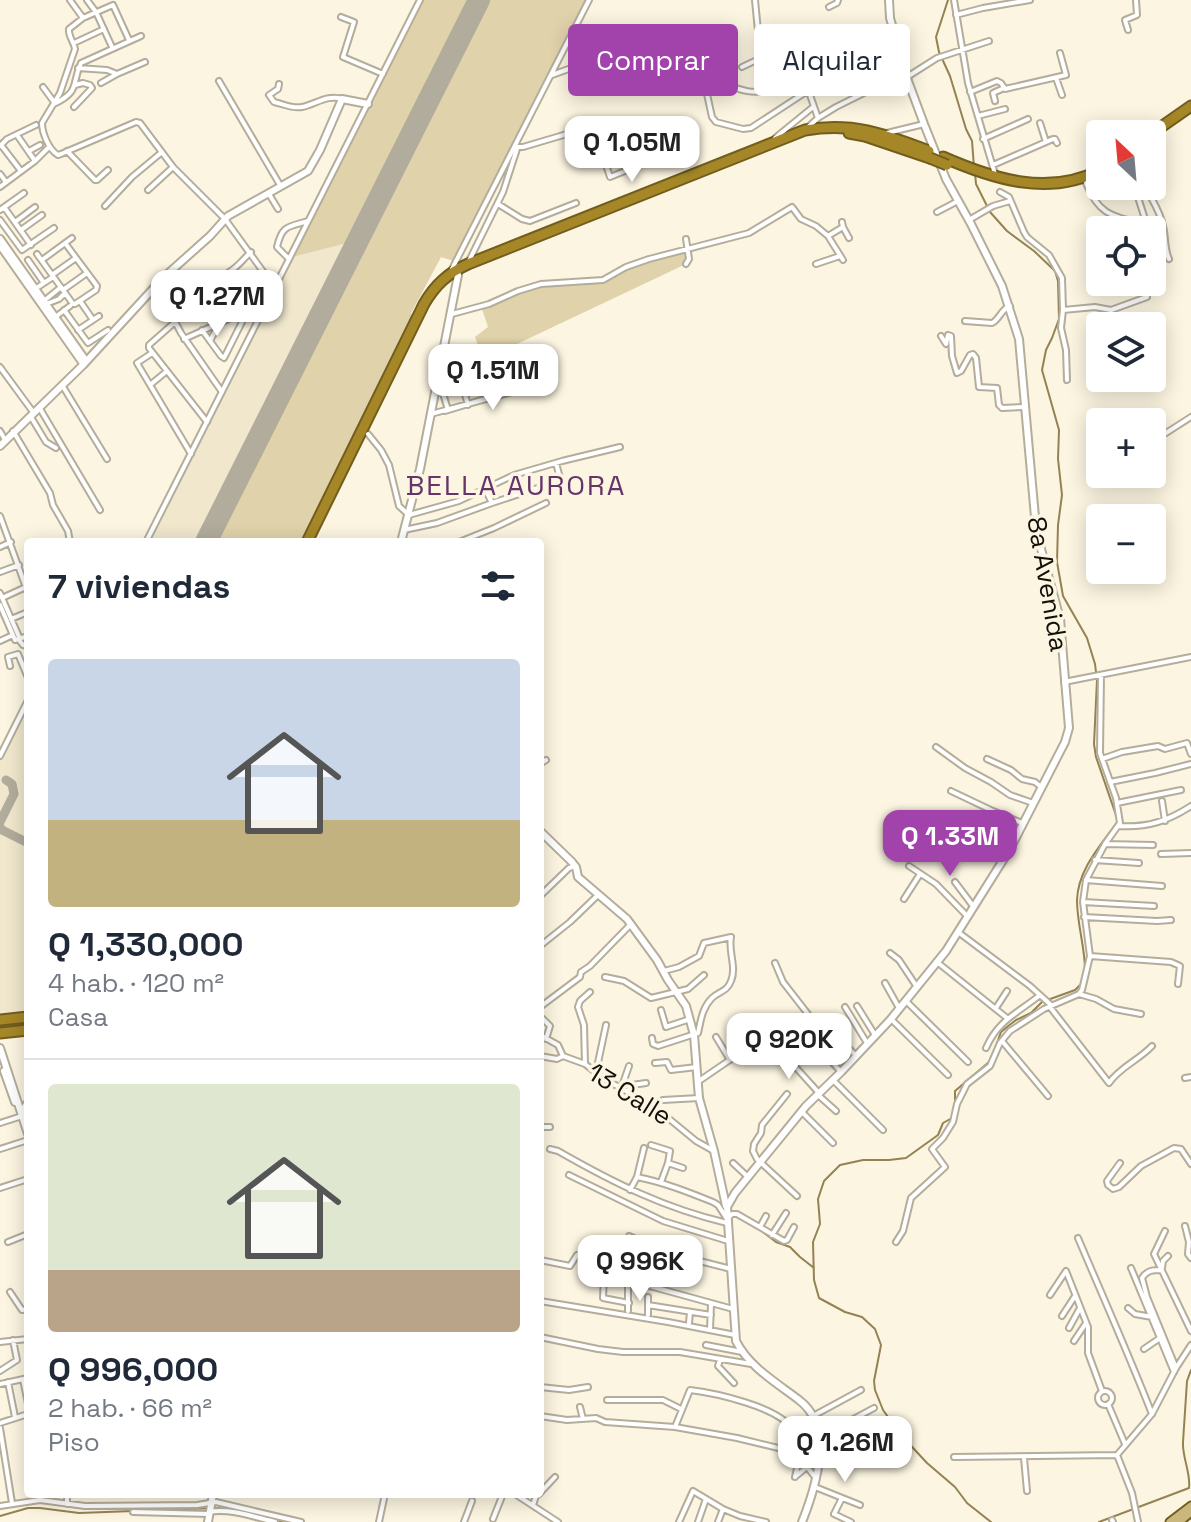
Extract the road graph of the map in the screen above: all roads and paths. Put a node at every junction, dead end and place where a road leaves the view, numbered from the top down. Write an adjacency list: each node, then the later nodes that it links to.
1 (70, 0): 15 (street)
2 (87, 0): 12 (street)
3 (420, 0): 31 (street)
4 (589, 0): 32 (street)
5 (755, 0): 27 (street)
6 (838, 0): 11 (street)
7 (889, 0): 16 (street, 8a Avenida)
8 (954, 0): 13 (street)
9 (1030, 0): 13 (street)
10 (1136, 0): 18 (street)
11 (829, 7)
12 (96, 12): 15 (street); 17 (street); 20 (street)
13 (956, 15): 24 (street)
14 (341, 17): 31 (street)
15 (83, 18): 22 (street)
16 (892, 24)
17 (104, 29): 22 (street); 23 (street)
18 (1128, 30)
19 (141, 36): 20 (street)
20 (129, 40): 23 (street)
21 (989, 41): 24 (street)
22 (74, 43): 40 (street)
23 (112, 47): 28 (street)
24 (963, 49): 33 (street); 44 (street)
25 (1060, 53): 34 (street)
26 (145, 62): 30 (street)
27 (742, 67)
28 (78, 68): 30 (street); 38 (street)
29 (568, 69): 32 (street)
30 (117, 74): 36 (street)
31 (383, 75): 51 (street)
32 (552, 75): 73 (street)
33 (910, 75)
34 (1056, 78): 42 (street); 45 (street)
35 (219, 81): 94 (street)
36 (101, 83)
37 (279, 84): 48 (street)
38 (75, 85): 43 (street); 53 (street)
39 (910, 85): 61 (street, 8a Avenida)
40 (62, 86): 43 (street); 50 (street)
41 (43, 87): 50 (street)
42 (1004, 88): 44 (street); 49 (street)
43 (72, 92): 50 (street)
44 (970, 92): 57 (street)
45 (1062, 95)
46 (708, 96): 54 (street)
47 (861, 96): 58 (street)
48 (342, 99): 51 (street); 94 (street)
49 (995, 101)
50 (53, 104): 78 (street)
51 (368, 104): 118 (street)
52 (1191, 106): 62 (highway)
53 (74, 107)
54 (813, 107): 58 (street); 75 (street)
55 (1005, 109): 57 (street)
56 (1191, 112): 65 (highway)
57 (978, 116): 68 (street)
58 (818, 118): 64 (street)
59 (1028, 119): 68 (street)
60 (1040, 123): 69 (street)
61 (924, 124): 66 (street); 104 (street, 8a Avenida)
62 (1166, 124)
63 (36, 125): 67 (street)
64 (805, 130): 75 (highway); 81 (highway)
65 (1166, 130)
66 (887, 133)
67 (17, 135): 72 (street); 77 (street)
68 (983, 139): 84 (street)
69 (1046, 142): 70 (street); 84 (street)
70 (1057, 143)
71 (40, 145): 77 (street)
72 (0, 146): 80 (street)
73 (516, 147): 76 (street); 108 (street); 145 (street)
74 (48, 148): 83 (street)
75 (768, 148): 81 (highway); 89 (highway); 100 (highway)
76 (666, 149)
77 (29, 151): 83 (street)
78 (67, 151): 79 (street); 86 (street)
79 (162, 152): 85 (street); 109 (street)
80 (7, 153): 82 (street); 87 (street)
81 (930, 154): 90 (highway, bridge)
82 (0, 159)
83 (35, 161): 87 (street)
84 (993, 165): 90 (street)
85 (173, 167): 96 (street); 115 (street)
86 (108, 170)
87 (21, 171): 92 (street)
88 (0, 174): 92 (street)
89 (693, 175): 100 (highway); 107 (highway)
90 (988, 176): 91 (highway); 93 (highway)
91 (1086, 177)
92 (6, 182): 95 (street)
93 (1086, 183)
94 (280, 185): 97 (street)
95 (0, 187)
96 (148, 190)
97 (268, 192): 112 (street); 115 (street)
98 (1000, 192): 105 (street)
99 (24, 193): 111 (street)
100 (652, 197): 127 (highway)
101 (1094, 200): 102 (street)
102 (1139, 200)
103 (1152, 200): 137 (street)
104 (958, 201): 113 (street); 117 (street, 8a Avenida)
105 (1010, 201): 117 (street); 160 (street)
106 (576, 203): 108 (street)
107 (623, 203): 127 (highway); 130 (highway)
108 (498, 204): 140 (street)
109 (105, 206)
110 (35, 207): 119 (street)
111 (2, 208): 119 (street)
112 (278, 209)
113 (937, 212)
114 (42, 215): 121 (street)
115 (225, 219): 133 (street); 149 (street)
116 (0, 220): 129 (street)
117 (969, 220): 157 (street, 8a Avenida)
118 (308, 221): 136 (street); 136 (street)
119 (15, 222): 121 (street)
120 (54, 228): 129 (street)
121 (21, 230): 129 (street)
122 (828, 236): 124 (street); 132 (street); 142 (street)
123 (72, 238): 128 (street)
124 (849, 238)
125 (0, 239): 155 (street)
126 (686, 239): 132 (street)
127 (538, 242): 145 (highway)
128 (65, 243): 135 (street); 139 (street)
129 (31, 245)
130 (512, 246): 140 (highway); 145 (highway)
131 (0, 247): 176 (street)
132 (687, 249): 141 (street); 162 (street)
133 (251, 252): 143 (street); 151 (street)
134 (37, 254): 139 (street)
135 (76, 258): 144 (street); 146 (street)
136 (289, 259): 151 (street)
137 (1169, 259)
138 (28, 260): 147 (street)
139 (42, 260): 146 (street)
140 (468, 264): 145 (highway)
141 (686, 264)
142 (816, 264)
143 (229, 272)
144 (87, 273): 152 (street); 154 (street)
145 (454, 274): 162 (street); 189 (highway); 202 (highway)
146 (53, 276): 147 (street); 152 (street)
147 (44, 283): 150 (street)
148 (217, 283): 158 (street)
149 (156, 286): 158 (street); 176 (street)
150 (38, 287)
151 (275, 288): 187 (street)
152 (63, 290): 154 (street); 155 (street); 155 (street)
153 (1146, 296): 160 (street)
154 (80, 301): 164 (street)
155 (45, 303): 176 (street)
156 (70, 306): 159 (street)
157 (1010, 306): 166 (street); 193 (street, 8a Avenida)
158 (167, 308): 167 (street)
159 (64, 310): 161 (street); 168 (street)
160 (1063, 310): 182 (street)
161 (58, 315)
162 (449, 315): 186 (street)
163 (99, 316): 164 (street)
164 (93, 320): 168 (street)
165 (221, 321): 170 (street); 173 (street); 173 (street)
166 (965, 321)
167 (175, 322): 172 (street); 174 (street)
168 (78, 330): 169 (street)
169 (108, 330)
170 (202, 330): 172 (street); 173 (street)
171 (941, 336): 193 (street)
172 (184, 339): 187 (street)
173 (210, 341)
174 (152, 353): 179 (street); 185 (street)
175 (461, 358): 186 (street)
176 (85, 363): 184 (street)
177 (0, 367): 195 (street)
178 (524, 367): 188 (street)
179 (167, 371): 185 (street); 198 (street)
180 (504, 374): 188 (street)
181 (484, 379): 190 (street)
182 (1067, 380)
183 (462, 384): 191 (street)
184 (62, 385): 192 (street); 207 (street)
185 (150, 385): 206 (street)
186 (439, 388): 194 (street); 196 (street)
187 (222, 392): 198 (street)
188 (509, 392): 190 (street)
189 (380, 398): 202 (highway); 218 (highway)
190 (489, 398): 191 (street)
191 (468, 404): 194 (street)
192 (39, 407): 195 (street); 212 (street)
193 (1024, 407): 238 (street, 8a Avenida)
194 (447, 410): 196 (street)
195 (31, 414): 200 (street); 205 (street)
196 (431, 414): 213 (street)
197 (1191, 417): 201 (street)
198 (207, 422): 206 (street)
199 (0, 431): 203 (street)
200 (13, 431): 203 (street); 216 (street)
201 (1166, 433)
202 (368, 434): 213 (street); 219 (highway)
203 (3, 443)
204 (620, 447): 208 (street)
205 (56, 448)
206 (191, 454): 217 (street)
207 (107, 459)
208 (556, 463): 209 (street); 210 (street)
209 (485, 489): 210 (street); 213 (street)
210 (492, 503): 215 (street)
211 (546, 503): 221 (street)
212 (100, 510)
213 (409, 515): 215 (street)
214 (0, 519): 222 (street)
215 (404, 530): 220 (street)
216 (69, 538)
217 (148, 538)
218 (312, 538)
219 (312, 538)
220 (402, 538)
221 (469, 538)
222 (11, 542): 223 (street); 224 (street)
223 (0, 547)
224 (19, 565): 225 (street); 226 (street)
225 (0, 572)
226 (24, 581)
227 (24, 591): 228 (street)
228 (0, 599): 229 (street)
229 (5, 614): 231 (street)
230 (24, 637): 231 (street)
231 (17, 639): 232 (street); 233 (street)
232 (0, 641)
233 (24, 645)
234 (1191, 657): 237 (street)
235 (10, 666): 236 (street)
236 (24, 668)
237 (1100, 676): 238 (street); 244 (street)
238 (1064, 682): 247 (street, 8a Avenida)
239 (24, 708): 241 (street)
240 (936, 747): 252 (street)
241 (1, 751)
242 (1191, 754): 244 (street)
243 (987, 759): 247 (street)
244 (1102, 759): 246 (street)
245 (1191, 764): 246 (street)
246 (1110, 782): 251 (street)
247 (1042, 789): 252 (street, 8a Avenida)
248 (1181, 790): 251 (street)
249 (951, 791): 256 (street)
250 (1162, 801): 255 (street)
251 (1117, 803): 257 (street)
252 (1035, 804): 256 (street, 8a Avenida)
253 (1191, 806): 255 (street)
254 (938, 819): 261 (street)
255 (1165, 821): 257 (street)
256 (1024, 824): 261 (street, 8a Avenida)
257 (1119, 826): 259 (street)
258 (544, 835): 266 (street)
259 (1105, 844): 260 (street); 264 (street)
260 (1153, 845)
261 (1010, 849): 277 (street, 8a Avenida)
262 (1191, 853): 263 (street)
263 (1161, 854)
264 (1095, 860): 265 (street); 269 (street)
265 (1139, 863)
266 (575, 866): 272 (street); 273 (street)
267 (909, 866): 268 (street)
268 (921, 874): 274 (street); 278 (street)
269 (1086, 880): 271 (street); 275 (street)
270 (955, 882): 277 (street)
271 (1162, 886)
272 (544, 892)
273 (598, 895): 281 (street); 283 (street)
274 (904, 899)
275 (1083, 902): 276 (street); 279 (street)
276 (1154, 906)
277 (974, 907): 278 (street, 8a Avenida)
278 (968, 917): 282 (street, 8a Avenida)
279 (1084, 917): 280 (street); 285 (street)
280 (1171, 920)
281 (631, 924): 288 (street); 300 (street)
282 (958, 932): 286 (street, 8a Avenida); 298 (street)
283 (544, 943)
284 (890, 953): 293 (street)
285 (1090, 956): 292 (street); 297 (street)
286 (937, 962): 293 (street, 8a Avenida); 305 (street)
287 (775, 963): 341 (street)
288 (664, 971): 294 (street); 318 (street)
289 (704, 975): 294 (street)
290 (605, 977): 294 (street)
291 (885, 983): 304 (street)
292 (1178, 984)
293 (917, 987): 299 (street, 8a Avenida)
294 (676, 991): 309 (street)
295 (1007, 991): 305 (street)
296 (590, 992): 337 (street)
297 (1079, 994): 301 (street); 307 (street)
298 (1041, 996): 301 (street); 308 (street)
299 (906, 1001): 304 (street, 8a Avenida); 335 (street)
300 (544, 1005)
301 (1049, 1005): 324 (street); 326 (street)
302 (857, 1006): 319 (street)
303 (845, 1007): 325 (street)
304 (899, 1008): 310 (street, 8a Avenida)
305 (996, 1008): 308 (street)
306 (661, 1010): 309 (street)
307 (1141, 1014)
308 (1007, 1018): 328 (street)
309 (690, 1019): 318 (street)
310 (891, 1019): 319 (street, 8a Avenida); 342 (street)
311 (544, 1020): 322 (street)
312 (755, 1020): 323 (street)
313 (766, 1021): 323 (street)
314 (24, 1024): 316 (highway)
315 (606, 1025): 340 (street)
316 (0, 1026)
317 (832, 1030): 331 (street)
318 (694, 1035): 321 (street); 339 (street)
319 (875, 1035): 325 (street, 8a Avenida)
320 (716, 1037): 333 (street)
321 (652, 1038)
322 (546, 1039): 330 (street)
323 (759, 1041): 333 (street)
324 (1002, 1041): 352 (street); 397 (street)
325 (867, 1043): 331 (street, 8a Avenida)
326 (1152, 1046)
327 (0, 1048): 355 (street)
328 (986, 1048)
329 (781, 1051): 351 (street)
330 (563, 1056): 332 (street, 13 Calle); 337 (street, 13 Calle)
331 (856, 1056): 341 (street, 8a Avenida)
332 (544, 1057)
333 (730, 1060): 344 (street)
334 (0, 1061): 346 (street)
335 (968, 1062)
336 (655, 1063): 339 (street)
337 (585, 1064): 340 (street, 13 Calle)
338 (629, 1066): 347 (street)
339 (697, 1067): 344 (street)
340 (596, 1072): 347 (street, 13 Calle)
341 (841, 1072): 343 (street, 8a Avenida)
342 (948, 1075)
343 (833, 1080): 351 (street, 8a Avenida); 361 (street)
344 (697, 1082): 353 (street)
345 (646, 1083): 349 (street)
346 (9, 1088): 348 (street); 355 (street)
347 (621, 1089): 349 (street, 13 Calle)
348 (0, 1091)
349 (628, 1091): 368 (street, 13 Calle)
350 (787, 1094): 369 (street)
351 (818, 1094): 356 (street, 8a Avenida); 357 (street)
352 (1048, 1096)
353 (699, 1098): 354 (street); 368 (street)
354 (663, 1100)
355 (23, 1111): 358 (street)
356 (801, 1111): 363 (street); 369 (street, 8a Avenida)
357 (836, 1111)
358 (0, 1123)
359 (544, 1127): 360 (street)
360 (550, 1127)
361 (883, 1130)
362 (24, 1139): 366 (street)
363 (833, 1143)
364 (651, 1145): 370 (street)
365 (644, 1148): 376 (street)
366 (0, 1149)
367 (550, 1149): 381 (street)
368 (714, 1151): 383 (street)
369 (761, 1161): 377 (street, 8a Avenida); 382 (street)
370 (668, 1163): 374 (street); 379 (street)
371 (733, 1163): 377 (street)
372 (1120, 1163): 373 (street)
373 (1191, 1164)
374 (683, 1168)
375 (569, 1175): 395 (street)
376 (637, 1177): 379 (street); 381 (street)
377 (748, 1177): 383 (street, 8a Avenida)
378 (24, 1180): 380 (street)
379 (661, 1182): 386 (street)
380 (0, 1188)
381 (630, 1190): 386 (street)
382 (797, 1196)
383 (727, 1207): 386 (street)
384 (786, 1213): 391 (street)
385 (766, 1216): 388 (street)
386 (727, 1221): 388 (street); 395 (street)
387 (1185, 1226): 399 (street)
388 (760, 1227): 391 (street)
389 (794, 1227): 391 (street)
390 (1165, 1231): 403 (street)
391 (772, 1235)
392 (24, 1236): 396 (street)
393 (629, 1236): 402 (street)
394 (1078, 1238): 459 (street)
395 (728, 1241): 402 (street)
396 (8, 1242)
397 (896, 1242)
398 (1168, 1256): 403 (street)
399 (1191, 1258)
400 (544, 1261): 405 (street)
401 (1131, 1268): 424 (street)
402 (731, 1269): 417 (street)
403 (1162, 1270): 430 (street); 444 (street)
404 (604, 1275): 411 (street)
405 (628, 1277): 411 (street); 412 (street)
406 (10, 1292): 418 (street)
407 (1050, 1295): 408 (street)
408 (1075, 1296): 415 (street); 423 (street)
409 (648, 1297): 413 (street)
410 (544, 1302): 429 (street)
411 (629, 1303): 419 (street)
412 (711, 1304): 417 (street); 422 (street)
413 (648, 1305): 414 (street); 421 (street)
414 (669, 1308): 420 (street); 425 (street)
415 (1080, 1308): 427 (street); 428 (street)
416 (1128, 1308): 424 (street)
417 (733, 1309): 431 (street)
418 (24, 1310)
419 (628, 1311)
420 (690, 1312): 422 (street); 426 (street)
421 (648, 1315)
422 (711, 1315): 429 (street)
423 (1062, 1316)
424 (1152, 1317): 433 (street)
425 (669, 1319)
426 (689, 1323)
427 (1086, 1323): 436 (street); 453 (street)
428 (1069, 1328)
429 (710, 1330): 431 (street)
430 (1191, 1331)
431 (735, 1335): 441 (street)
432 (544, 1338): 442 (street)
433 (1160, 1338): 440 (street); 444 (street)
434 (24, 1339): 435 (street)
435 (13, 1340): 437 (street); 445 (street)
436 (1074, 1341)
437 (0, 1342)
438 (706, 1345): 441 (street)
439 (1191, 1345): 444 (street)
440 (1144, 1349)
441 (743, 1352): 443 (street)
442 (720, 1360): 443 (street); 448 (street)
443 (754, 1365): 462 (street)
444 (1175, 1370): 459 (street)
445 (0, 1371)
446 (24, 1378): 447 (street)
447 (8, 1382): 449 (street); 463 (street)
448 (734, 1383)
449 (0, 1384)
450 (544, 1387): 451 (street)
451 (588, 1387)
452 (861, 1390): 462 (street)
453 (1102, 1391): 455 (street); 455 (street)
454 (607, 1400): 458 (street)
455 (1108, 1404): 470 (street)
456 (580, 1407): 465 (street)
457 (874, 1408): 469 (street)
458 (681, 1409): 467 (street); 471 (street)
459 (1152, 1414): 470 (street)
460 (0, 1415): 466 (street)
461 (24, 1415): 463 (street)
462 (813, 1416): 469 (street)
463 (15, 1417): 466 (street)
464 (544, 1417): 465 (street)
465 (583, 1419): 467 (street)
466 (0, 1424): 490 (street)
467 (675, 1427): 471 (street)
468 (886, 1427): 472 (street)
469 (818, 1437): 472 (street)
470 (1125, 1444): 473 (street)
471 (799, 1453): 477 (street)
472 (819, 1455): 477 (street)
473 (1117, 1455): 475 (street); 514 (street)
474 (954, 1457): 475 (street)
475 (1024, 1457): 479 (street)
476 (555, 1477): 478 (street)
477 (816, 1484): 487 (street); 512 (street)
478 (544, 1488)
479 (1027, 1491)
480 (40, 1498): 490 (street)
481 (48, 1498): 491 (street)
482 (67, 1498): 491 (street)
483 (384, 1498): 505 (street)
484 (501, 1498): 501 (street)
485 (522, 1498): 492 (street)
486 (535, 1498): 492 (street)
487 (842, 1498): 493 (street); 513 (street)
488 (706, 1499): 496 (street); 508 (street); 509 (street)
489 (472, 1501): 506 (street)
490 (12, 1503): 494 (street)
491 (67, 1504): 497 (street)
492 (533, 1505): 507 (street)
493 (860, 1505)
494 (0, 1506)
495 (1191, 1506): 515 (main road)
496 (723, 1509): 500 (street); 510 (street)
497 (209, 1511): 498 (street); 503 (street); 504 (street)
498 (133, 1512)
499 (1191, 1512): 516 (main road)
500 (740, 1516): 502 (street); 511 (street)
501 (493, 1519)
502 (762, 1521)
503 (275, 1522)
504 (301, 1522)
505 (379, 1522)
506 (464, 1522)
507 (558, 1522)
508 (679, 1522)
509 (698, 1522)
510 (718, 1522)
511 (738, 1522)
512 (802, 1522)
513 (851, 1522)
514 (1138, 1522)
515 (1170, 1522)
516 (1179, 1522)

